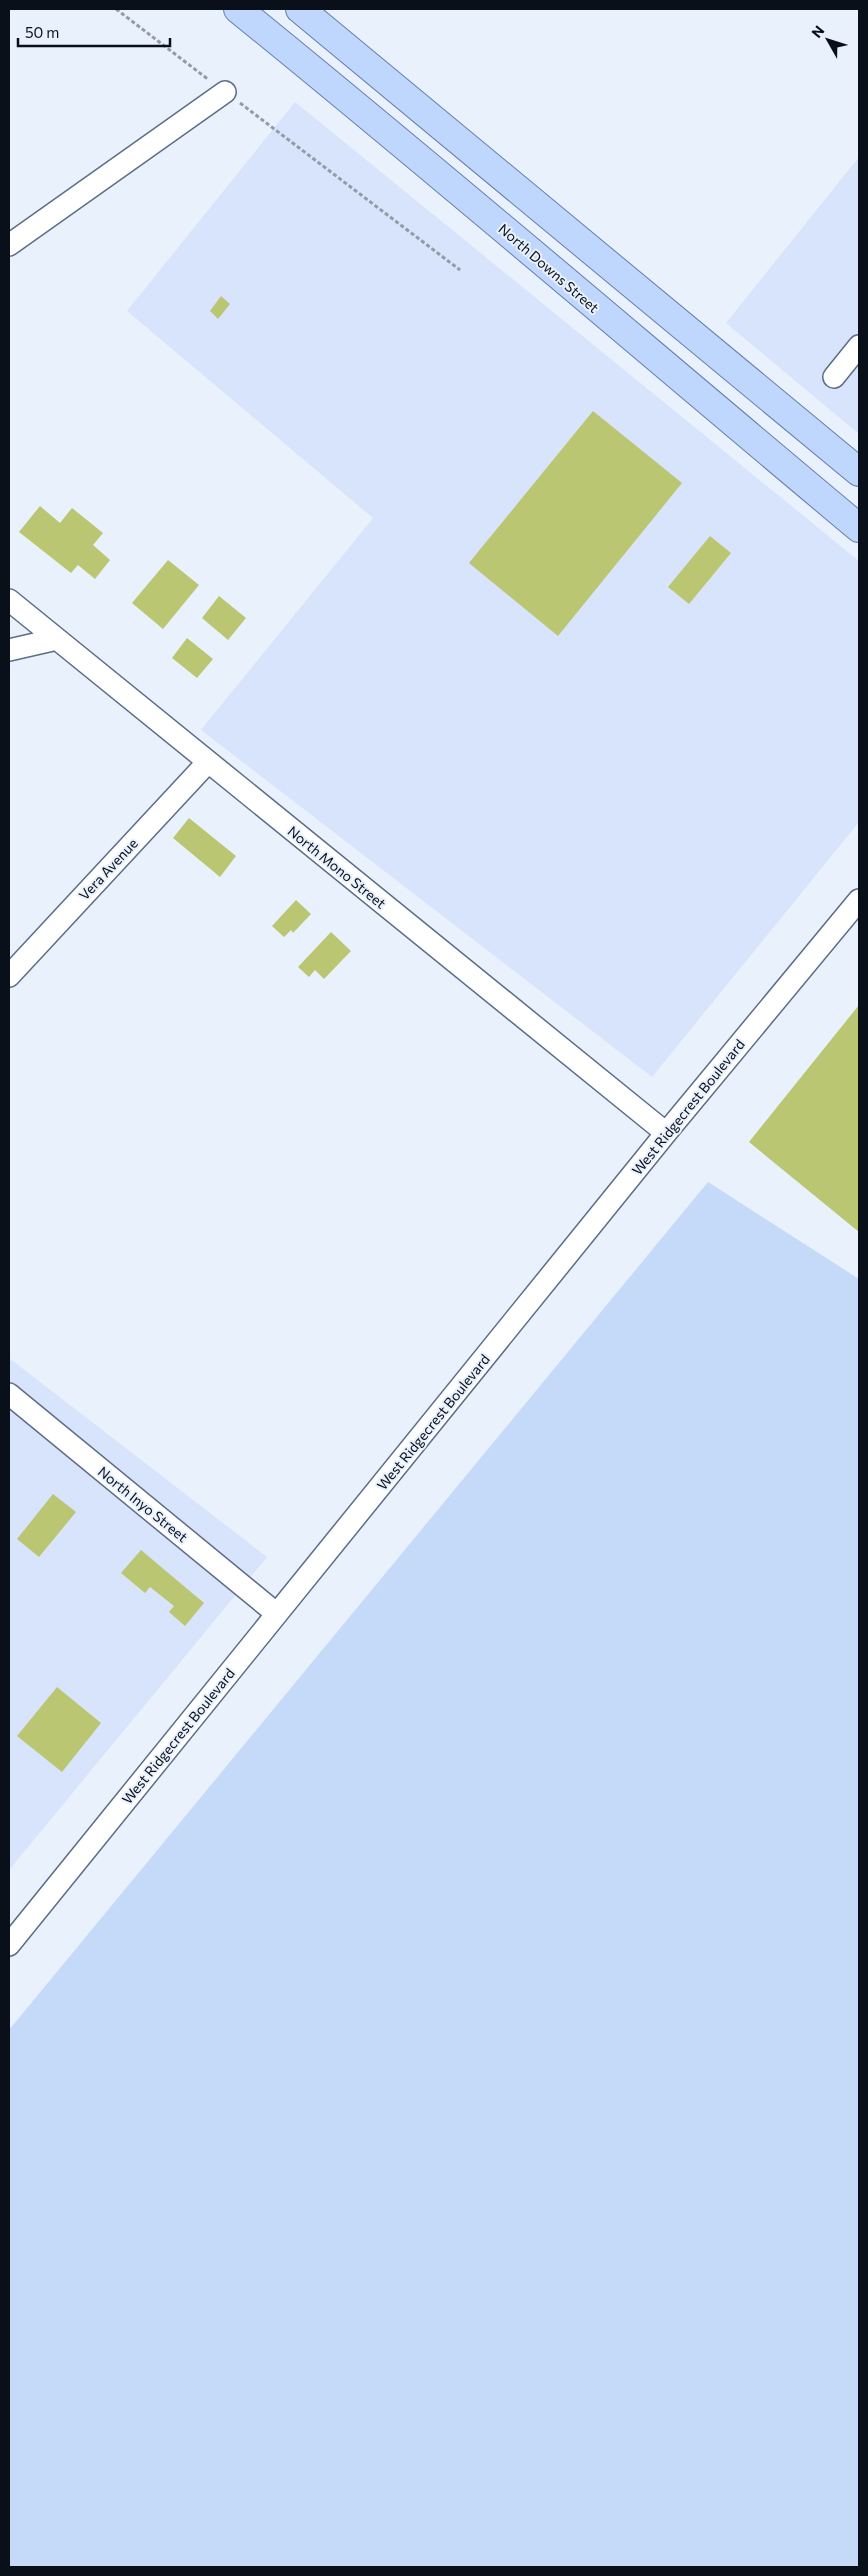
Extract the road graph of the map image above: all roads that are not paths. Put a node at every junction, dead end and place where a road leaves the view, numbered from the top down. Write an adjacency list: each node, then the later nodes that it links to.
1 (238, 9): 8 (main road, North Downs Street)
2 (300, 9): 7 (main road)
3 (225, 92): 4 (street)
4 (9, 245)
5 (859, 346): 6 (street)
6 (834, 377)
7 (859, 472)
8 (859, 528)
9 (9, 600): 10 (street, North Mono Street)
10 (57, 639): 11 (street); 12 (street, North Mono Street)
11 (9, 650)
12 (207, 762): 14 (street, Vera Avenue); 15 (street, North Mono Street)
13 (859, 900): 15 (street, West Ridgecrest Boulevard)
14 (9, 976)
15 (666, 1134): 17 (street, West Ridgecrest Boulevard)
16 (9, 1394): 17 (street, North Inyo Street)
17 (277, 1614): 18 (street, West Ridgecrest Boulevard)
18 (9, 1945)

